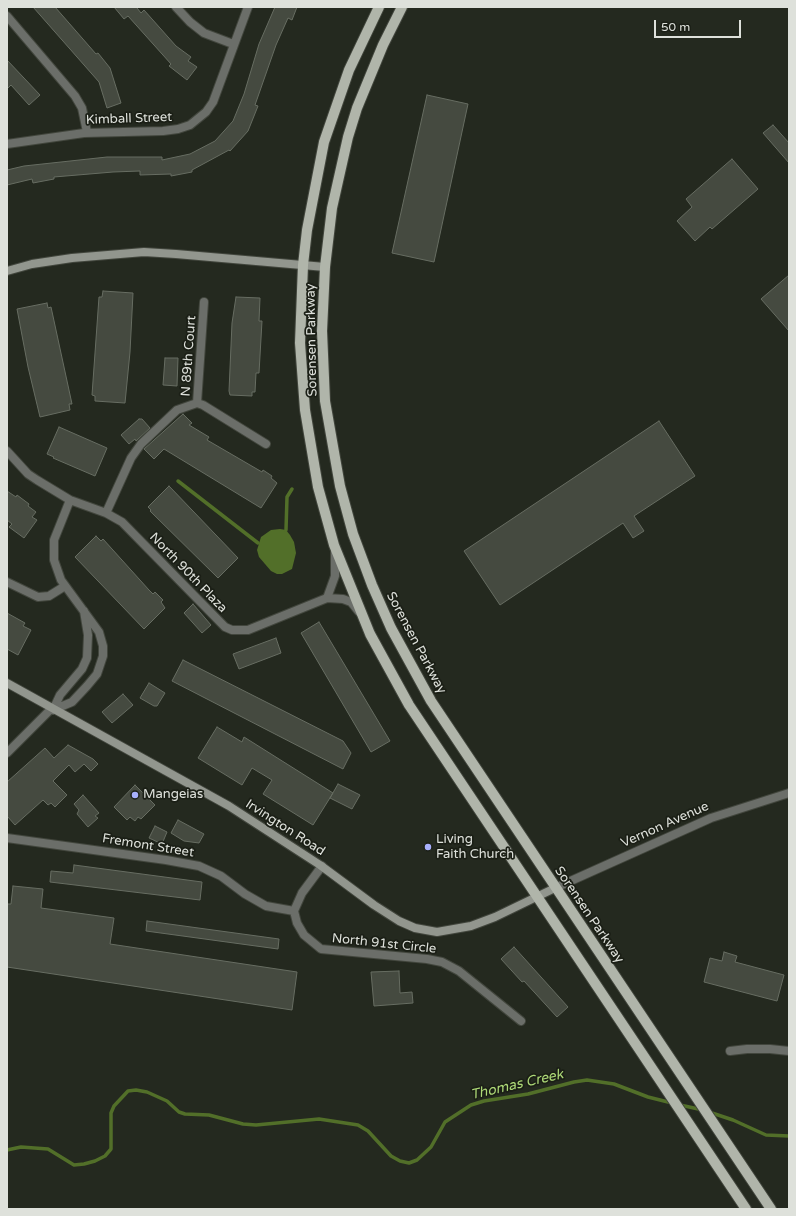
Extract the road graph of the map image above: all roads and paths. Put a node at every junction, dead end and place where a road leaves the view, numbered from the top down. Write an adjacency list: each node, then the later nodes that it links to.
1 (176, 7): 6 (street)
2 (248, 7): 6 (street, Kimball Street)
3 (378, 7): 9 (main road, Sorensen Parkway)
4 (402, 7): 10 (main road, Sorensen Parkway)
5 (7, 16): 7 (street)
6 (234, 44): 7 (street, Kimball Street)
7 (87, 132): 8 (street, Kimball Street)
8 (7, 144)
9 (303, 265): 10 (street); 11 (street); 18 (main road, Sorensen Parkway)
10 (325, 267): 30 (main road, Sorensen Parkway)
11 (7, 271)
12 (204, 302): 13 (street, N 89th Court)
13 (197, 403): 14 (street, N 89th Court); 17 (street)
14 (266, 444)
15 (7, 451): 16 (street)
16 (70, 500): 17 (street, North 90th Plaza); 20 (street)
17 (106, 513): 21 (street, North 90th Plaza)
18 (334, 545): 21 (street); 23 (main road, Sorensen Parkway)
19 (7, 582): 20 (street)
20 (65, 586): 22 (street)
21 (327, 598): 23 (street)
22 (84, 611): 25 (street); 25 (street)
23 (362, 616): 31 (main road, Sorensen Parkway)
24 (7, 683): 25 (street, Irvington Road)
25 (52, 709): 26 (street); 29 (street, Irvington Road)
26 (7, 753)
27 (789, 793): 30 (street, Vernon Avenue)
28 (7, 838): 32 (street, Fremont Street)
29 (322, 866): 31 (street, Irvington Road); 32 (street)
30 (555, 888): 31 (street, Irvington Road); 37 (main road, Sorensen Parkway)
31 (537, 897): 36 (main road, Sorensen Parkway)
32 (294, 911): 33 (street, North 91st Circle)
33 (521, 1021)
34 (730, 1051): 35 (street)
35 (789, 1051)
36 (746, 1209)
37 (771, 1209)

